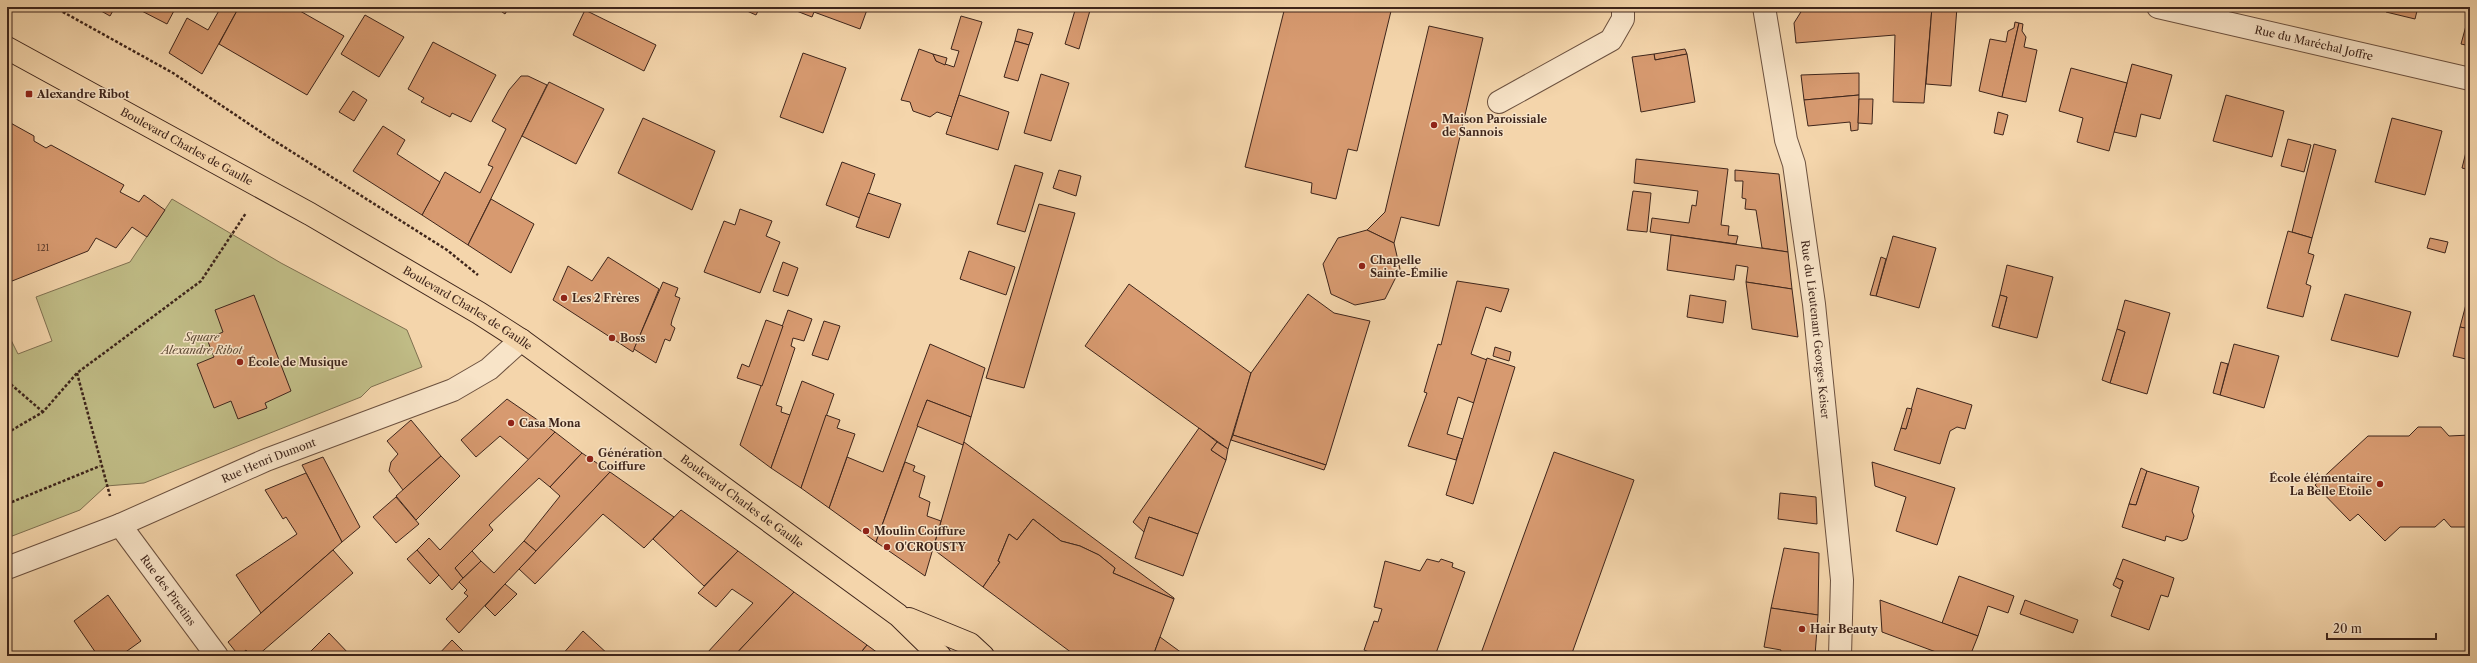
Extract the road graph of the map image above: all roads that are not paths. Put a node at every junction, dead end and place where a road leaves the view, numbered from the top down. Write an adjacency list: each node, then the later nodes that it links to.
1 (1623, 7): 6 (street)
2 (2158, 7): 5 (street, Rue du Maréchal Joffre)
3 (1767, 13): 14 (street, Rue du Lieutenant Georges Keiser)
4 (7, 48): 7 (main road, Boulevard Charles de Gaulle)
5 (2470, 78)
6 (1499, 102)
7 (520, 340): 8 (street, Rue Henri Dumont); 10 (main road, Boulevard Charles de Gaulle)
8 (120, 525): 9 (street, Rue Henri Dumont); 11 (street, Rue des Piretins)
9 (7, 568)
10 (898, 615): 12 (main road, Boulevard Charles de Gaulle); 13 (main road, Boulevard Charles de Gaulle)
11 (217, 656)
12 (940, 656)
13 (983, 656)
14 (1840, 656)

